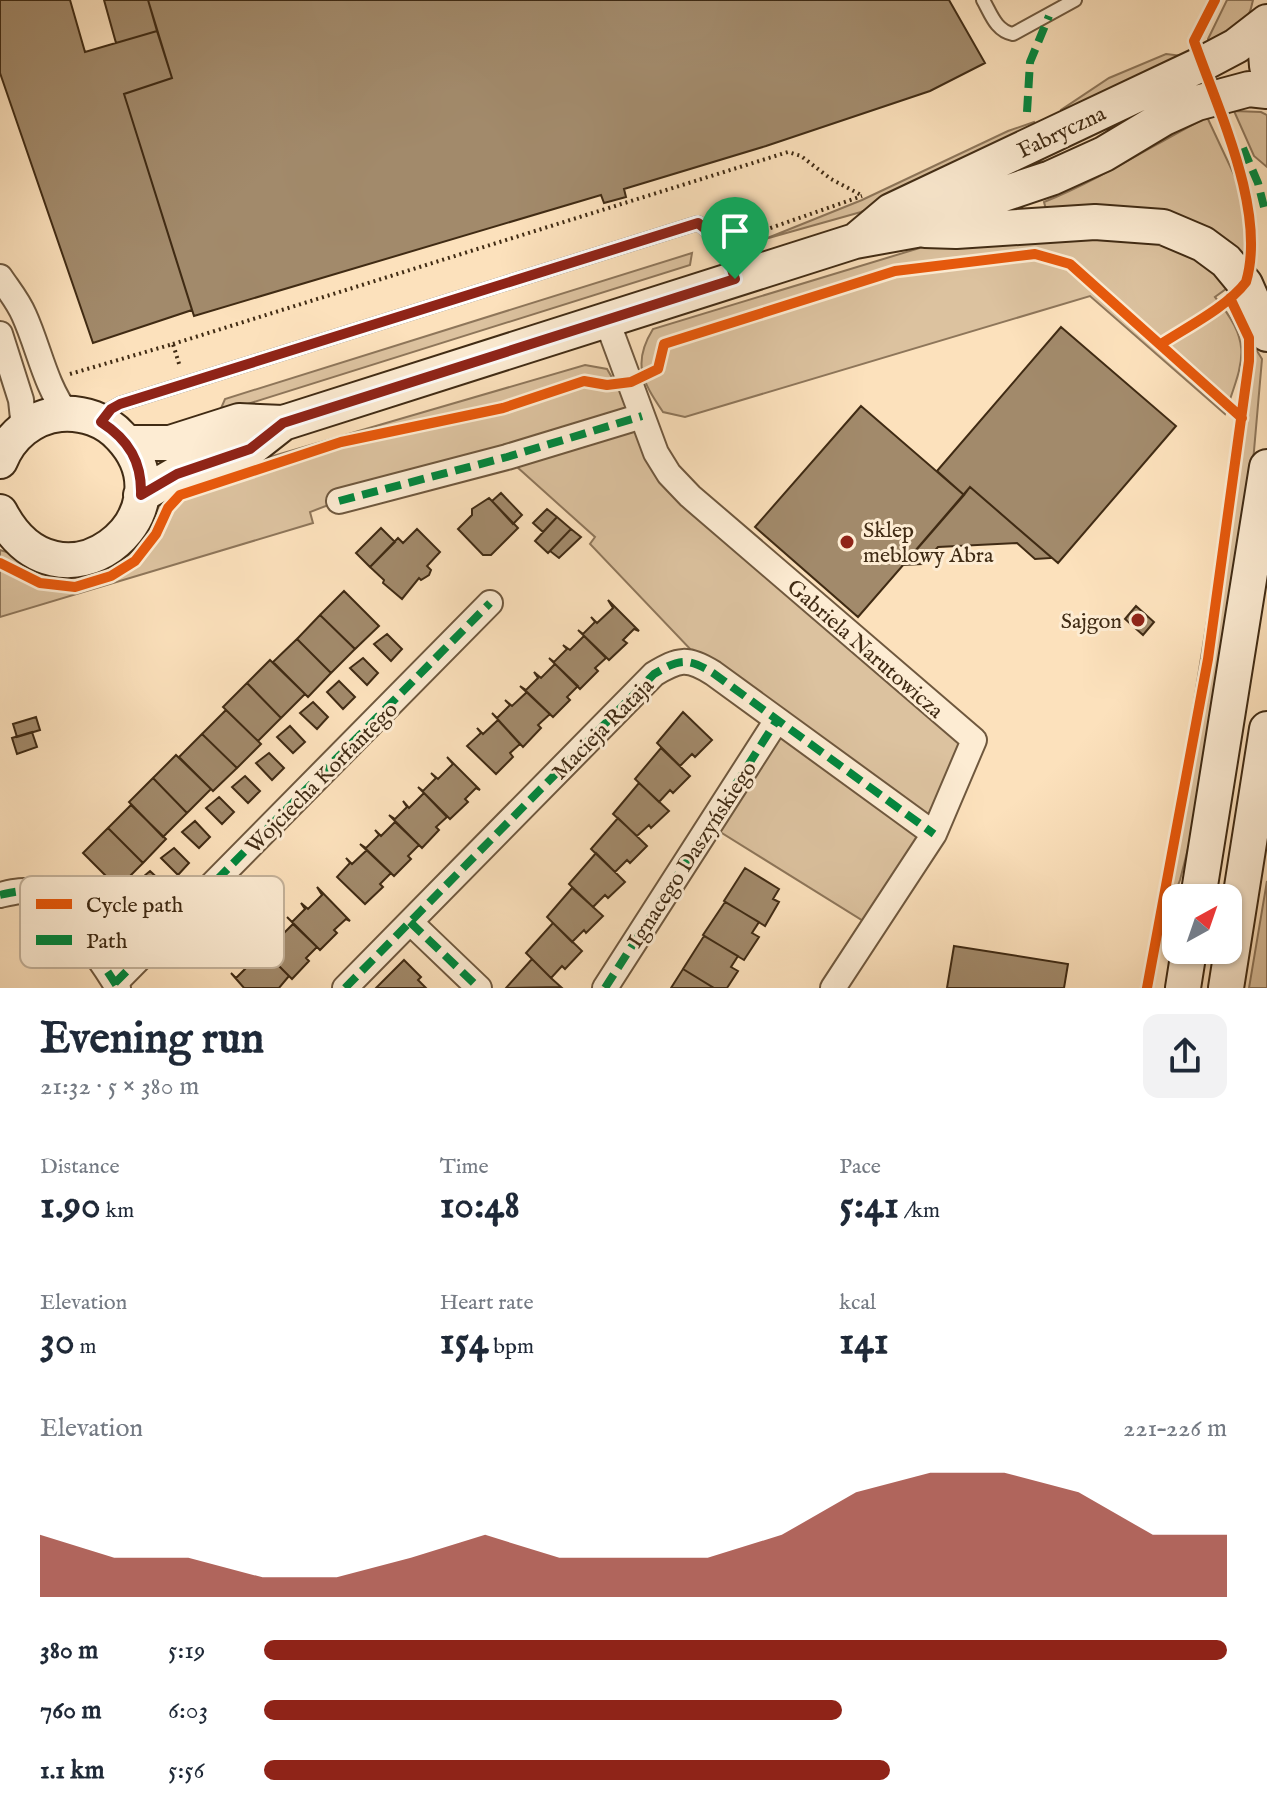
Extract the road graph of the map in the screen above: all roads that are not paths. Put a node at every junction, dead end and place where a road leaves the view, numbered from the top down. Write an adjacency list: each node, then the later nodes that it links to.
1 (983, 0): 2 (lane)
2 (1075, 0)
3 (1267, 24): 4 (street); 7 (street, Fabryczna)
4 (1267, 66)
5 (1267, 91): 6 (street, Fabryczna)
6 (916, 230): 7 (street, Fabryczna); 12 (street)
7 (855, 241): 9 (street, Fabryczna)
8 (0, 277): 13 (street)
9 (735, 279): 10 (street, Fabryczna); 17 (lane)
10 (607, 321): 14 (street, Gabriela Narutowicza); 15 (street, Fabryczna)
11 (0, 334): 16 (street)
12 (1267, 334)
13 (67, 414): 16 (street); 17 (street, Fabryczna)
14 (642, 416): 21 (street); 26 (street, Gabriela Narutowicza)
15 (283, 423): 17 (street, Fabryczna); 20 (street, Fabryczna)
16 (24, 428): 18 (street)
17 (114, 432): 20 (street)
18 (0, 461)
19 (1267, 467): 28 (street)
20 (141, 495): 22 (street)
21 (339, 501)
22 (4, 526)
23 (490, 603): 27 (street, Wojciecha Korfantego)
24 (777, 720): 26 (street, Macieja Rataja); 31 (street, Macieja Rataja); 38 (street, Ignacego Daszyńskiego)
25 (1267, 729): 41 (street)
26 (934, 834): 39 (street, Gabriela Narutowicza)
27 (224, 876)
28 (1200, 884)
29 (20, 891): 30 (street)
30 (0, 895)
31 (410, 922): 36 (street, Macieja Rataja); 37 (street)
32 (1187, 964): 40 (street)
33 (104, 968): 35 (street)
34 (135, 968): 35 (street, Wojciecha Korfantego)
35 (117, 986)
36 (345, 988)
37 (479, 988)
38 (605, 988)
39 (833, 988)
40 (1183, 988)
41 (1226, 988)

